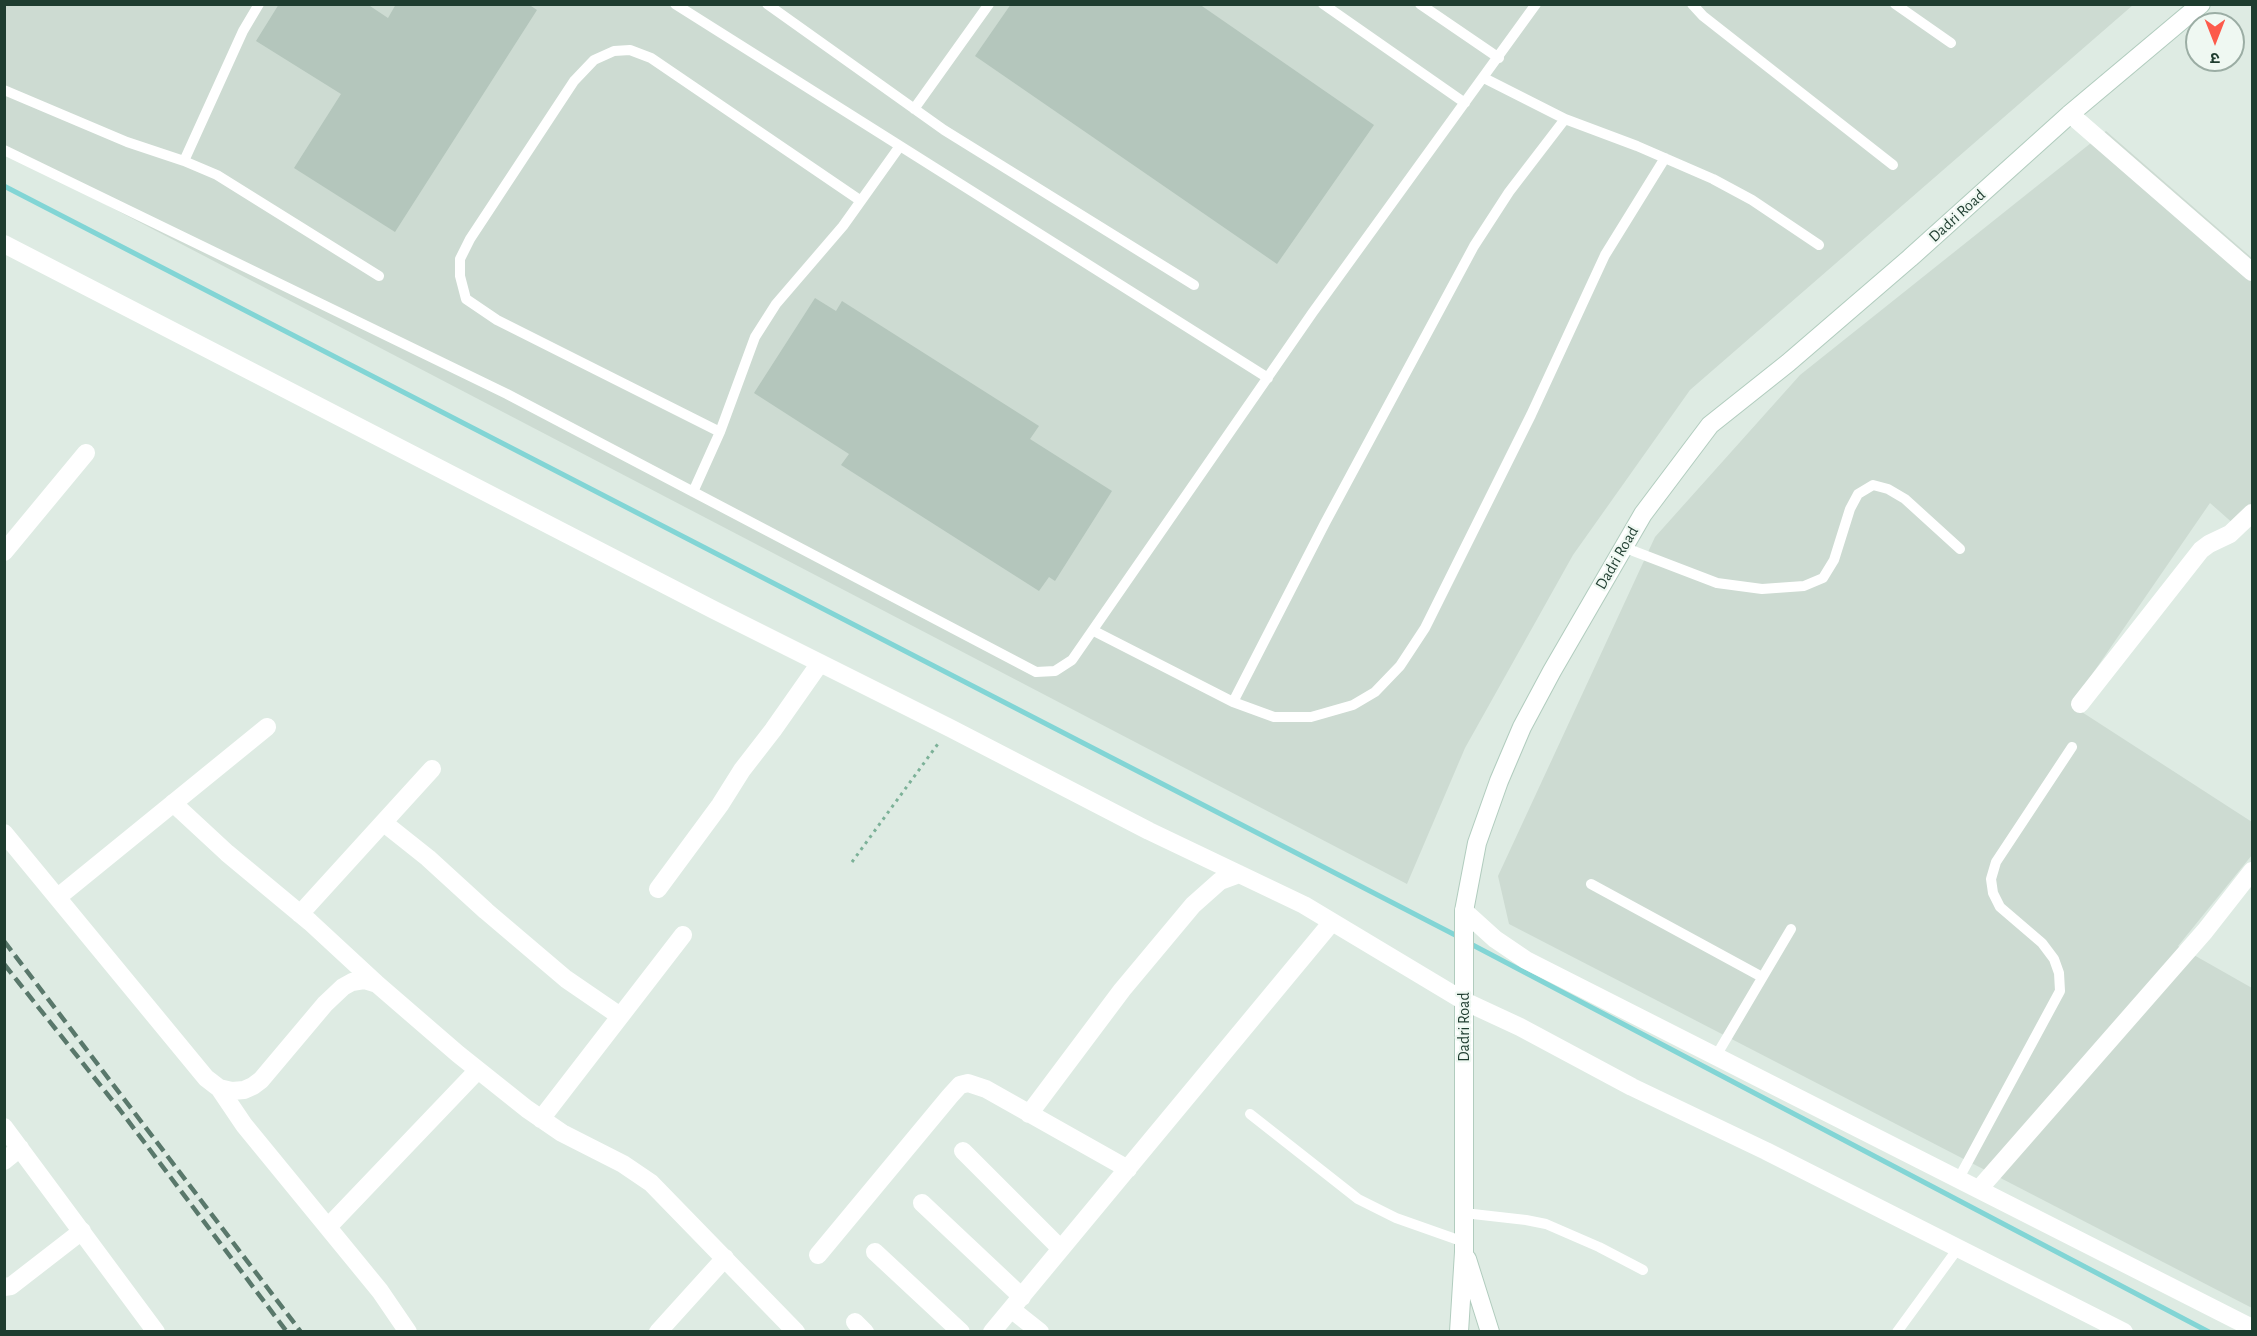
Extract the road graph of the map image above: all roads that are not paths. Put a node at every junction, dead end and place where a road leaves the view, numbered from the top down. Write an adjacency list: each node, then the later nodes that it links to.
1 (259, 4): 22 (lane)
2 (675, 4): 19 (lane)
3 (767, 4): 16 (lane)
4 (989, 4): 16 (lane)
5 (1323, 4): 15 (lane)
6 (1420, 4): 12 (lane)
7 (1536, 4): 12 (lane)
8 (1692, 4): 23 (lane)
9 (1895, 4): 11 (lane)
10 (2201, 4): 17 (street, Dadri Road)
11 (1951, 43)
12 (1499, 57): 13 (lane)
13 (1484, 78): 15 (lane); 18 (lane)
14 (4, 90): 22 (lane)
15 (1465, 104): 30 (lane)
16 (914, 110): 29 (lane)
17 (2070, 114): 27 (street); 35 (street, Dadri Road)
18 (1564, 119): 21 (lane); 40 (lane)
19 (900, 146): 24 (lane); 30 (lane)
20 (4, 150): 33 (lane)
21 (1665, 158): 26 (lane); 40 (lane)
22 (184, 160): 28 (lane)
23 (1893, 165)
24 (861, 201): 31 (lane); 31 (lane)
25 (4, 244): 39 (street)
26 (1819, 245)
27 (2253, 272)
28 (379, 276)
29 (1194, 285)
30 (1268, 378): 38 (lane)
31 (720, 432): 33 (lane)
32 (86, 453): 37 (street)
33 (693, 492): 38 (lane)
34 (2253, 513): 41 (street)
35 (1623, 547): 36 (lane); 53 (street, Dadri Road)
36 (1960, 549)
37 (4, 552)
38 (1094, 631): 40 (lane)
39 (820, 663): 49 (street); 51 (street)
40 (1233, 702)
41 (2080, 704)
42 (267, 727): 45 (street)
43 (2072, 747): 73 (lane)
44 (432, 770): 46 (street)
45 (173, 803): 52 (street); 54 (street)
46 (384, 823): 54 (street); 61 (street)
47 (4, 833): 52 (street)
48 (2253, 871): 74 (street)
49 (1239, 874): 55 (street); 65 (street)
50 (1592, 884): 58 (lane)
51 (658, 889)
52 (58, 897): 64 (street)
53 (1464, 911): 60 (street, Dadri Road); 62 (street)
54 (300, 914): 59 (street)
55 (1332, 922): 60 (street); 72 (street)
56 (1791, 929): 58 (lane)
57 (683, 935): 61 (street)
58 (1762, 977): 62 (lane)
59 (377, 984): 63 (street); 64 (street)
60 (1464, 996): 76 (street, Dadri Road); 80 (street)
61 (620, 1017): 67 (street)
62 (1716, 1056): 73 (street)
63 (478, 1070): 67 (street); 77 (street)
64 (219, 1088): 77 (street)
65 (1029, 1114): 72 (street); 83 (street)
66 (1250, 1114): 79 (lane)
67 (541, 1119): 84 (street)
68 (4, 1127): 69 (street)
69 (20, 1148): 71 (street); 78 (street)
70 (963, 1150): 81 (street)
71 (4, 1161)
72 (1128, 1169): 81 (street)
73 (1959, 1178): 74 (street)
74 (1979, 1188): 88 (street)
75 (922, 1203): 87 (street)
76 (1464, 1213): 79 (street, Dadri Road); 85 (lane)
77 (328, 1227): 90 (street)
78 (82, 1231): 86 (street); 89 (street)
79 (1464, 1247): 96 (street, Dadri Road); 97 (street)
80 (1959, 1247): 98 (lane); 99 (street)
81 (1061, 1249): 87 (street)
82 (875, 1252): 93 (street)
83 (818, 1254)
84 (725, 1258): 91 (street); 92 (street)
85 (1643, 1270)
86 (4, 1287)
87 (1016, 1303): 94 (street); 95 (street)
88 (2253, 1328)
89 (156, 1332)
90 (408, 1332)
91 (658, 1332)
92 (796, 1332)
93 (961, 1332)
94 (992, 1332)
95 (1040, 1332)
96 (1459, 1332)
97 (1490, 1332)
98 (1897, 1332)
99 (2124, 1332)

